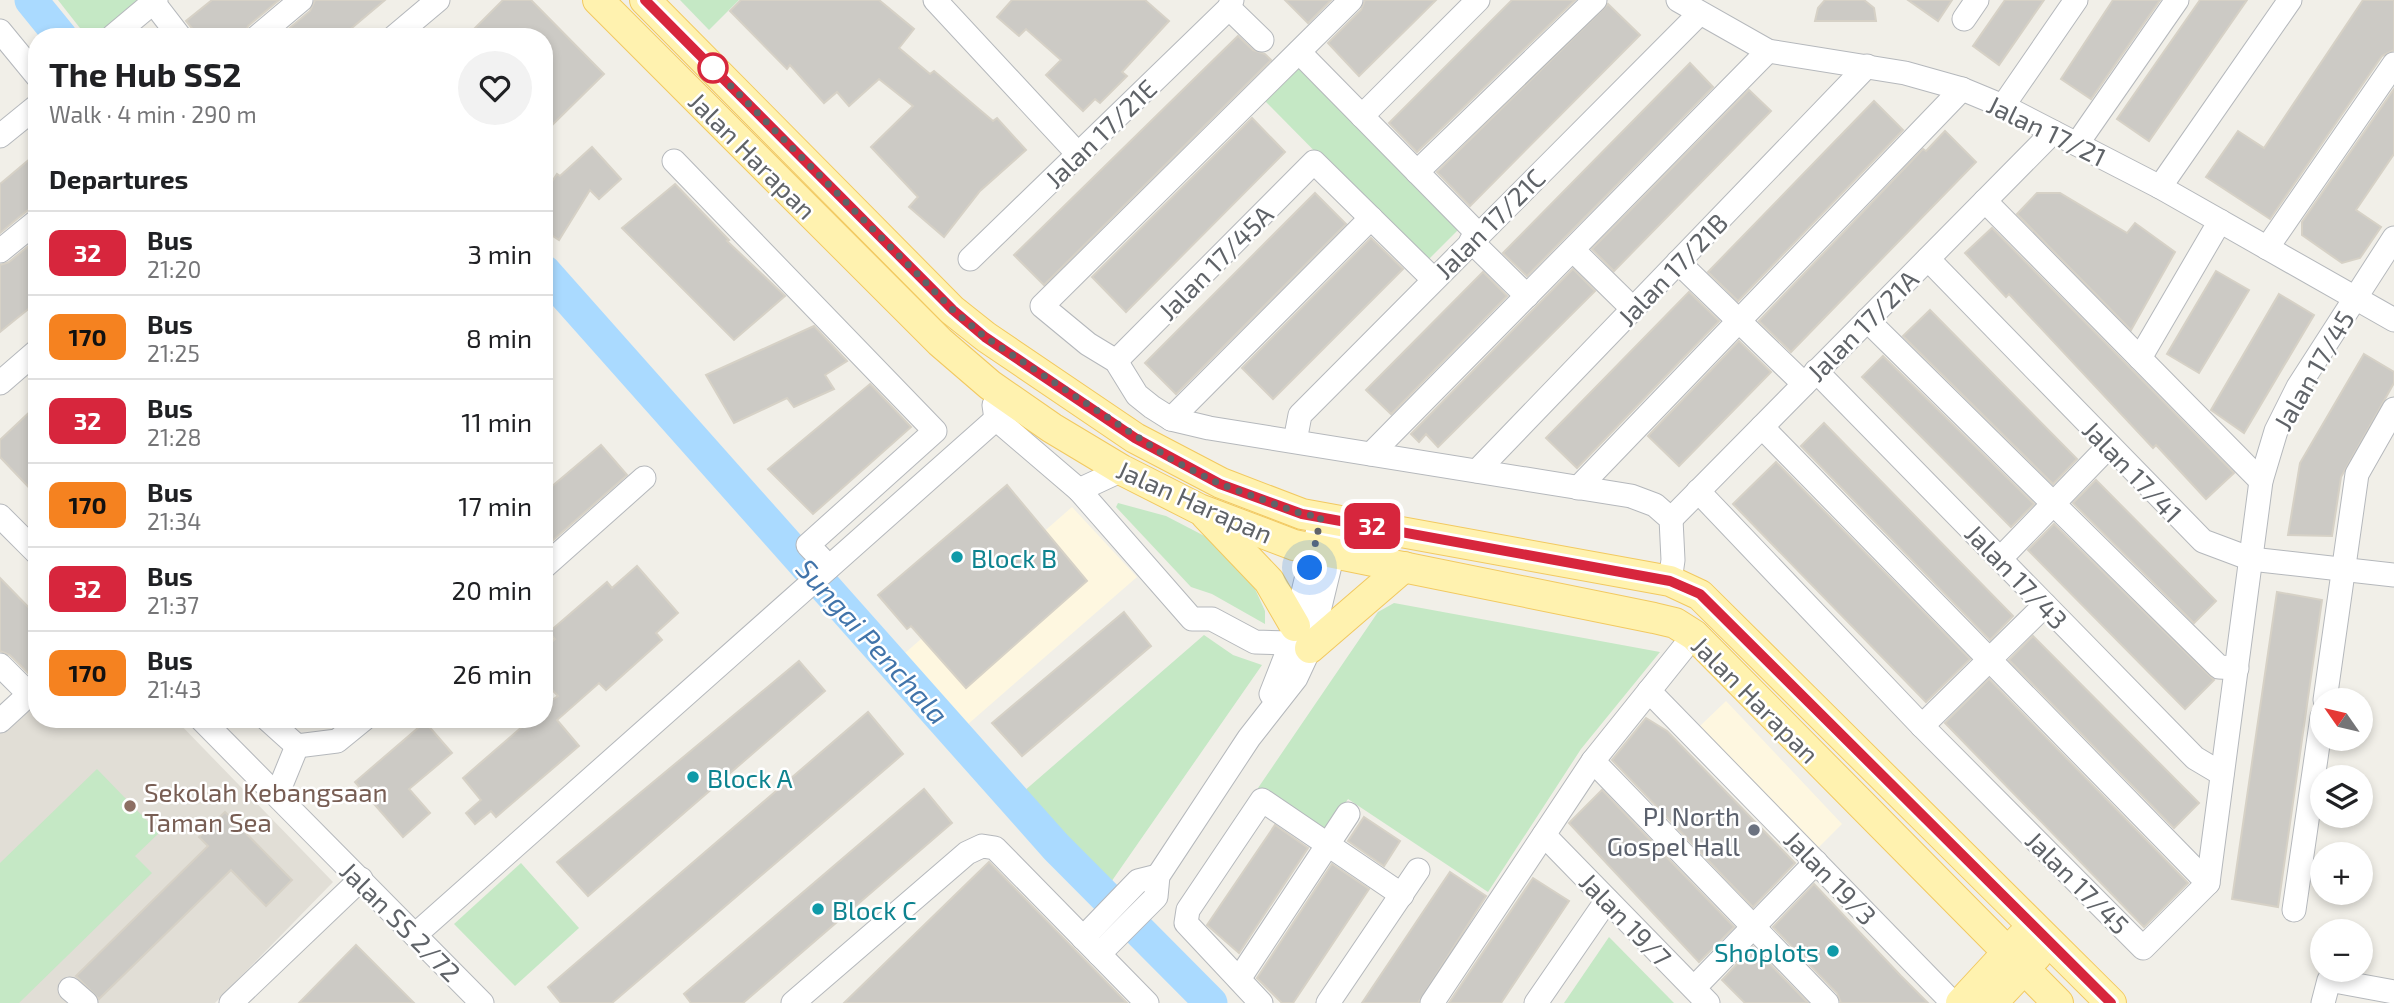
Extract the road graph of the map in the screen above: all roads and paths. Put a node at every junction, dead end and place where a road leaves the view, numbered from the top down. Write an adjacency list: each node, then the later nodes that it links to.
1 (301, 0): 18 (street)
2 (438, 0): 19 (street)
3 (598, 0): 62 (main road, Jalan Harapan)
4 (645, 0): 80 (main road, Jalan Harapan)
5 (935, 0): 34 (street)
6 (1351, 0): 22 (street)
7 (1478, 0): 30 (street)
8 (1595, 0): 36 (street)
9 (1678, 0): 15 (street, Jalan 17/21)
10 (2076, 0): 28 (street)
11 (2177, 0): 33 (street)
12 (2290, 0): 37 (street)
13 (154, 1): 16 (street); 17 (street)
14 (1230, 4): 21 (street); 34 (street, Jalan 17/21E)
15 (1699, 14): 23 (street, Jalan 17/21); 42 (street, Jalan 17/21C)
16 (122, 28)
17 (174, 28)
18 (268, 28)
19 (405, 28)
20 (0, 31): 25 (street)
21 (1262, 40)
22 (1299, 51): 30 (street); 59 (street)
23 (1768, 51): 26 (street, Jalan 17/21); 45 (street)
24 (2394, 64): 44 (street)
25 (28, 65)
26 (1867, 66): 27 (street, Jalan 17/21); 49 (street, Jalan 17/21B)
27 (1962, 89): 28 (street, Jalan 17/21); 56 (street)
28 (2003, 106): 31 (street, Jalan 17/21)
29 (28, 113): 32 (street)
30 (1362, 116): 36 (street)
31 (2053, 132): 33 (street, Jalan 17/21); 38 (street, Jalan 17/21A)
32 (0, 136)
33 (2077, 144): 37 (street, Jalan 17/21)
34 (1078, 154): 47 (street, Jalan 17/21E)
35 (674, 162): 87 (street)
36 (1418, 173): 42 (street)
37 (2160, 187): 40 (street, Jalan 17/21)
38 (1985, 201): 48 (street, Jalan 17/21A); 57 (street)
39 (1371, 218): 50 (street); 59 (street, Jalan 17/45A); 65 (street)
40 (2220, 221): 44 (street, Jalan 17/21); 57 (street)
41 (28, 228): 46 (street)
42 (1475, 238): 50 (street, Jalan 17/21C); 51 (street)
43 (2394, 238): 52 (street, Jalan 17/45)
44 (2267, 248): 52 (street, Jalan 17/21)
45 (1573, 250): 51 (street); 53 (street)
46 (0, 251)
47 (970, 259)
48 (1928, 259): 54 (street, Jalan 17/21A); 68 (street, Jalan 17/41)
49 (1678, 262): 53 (street, Jalan 17/21B); 56 (street, Jalan 17/43)
50 (1433, 279): 67 (street, Jalan 17/21C)
51 (1527, 296): 69 (street)
52 (2355, 299): 55 (street, Jalan 17/21); 73 (street, Jalan 17/45)
53 (1633, 309): 71 (street, Jalan 17/21B)
54 (1867, 320): 60 (street, Jalan 17/21A); 77 (street)
55 (2394, 320)
56 (1739, 321): 60 (street, Jalan 17/43); 74 (street)
57 (2140, 358): 73 (street)
58 (28, 359): 61 (street)
59 (1116, 361): 65 (street)
60 (1810, 378): 66 (street, Jalan 17/21A); 85 (street, Jalan 17/43)
61 (0, 383)
62 (990, 385): 64 (street); 70 (main road, Jalan Harapan)
63 (2394, 409): 89 (street)
64 (996, 419): 75 (street); 87 (street)
65 (1171, 419): 67 (street)
66 (1762, 427): 76 (street, Jalan 17/21A); 95 (street)
67 (1294, 442): 69 (street)
68 (2109, 446): 77 (street); 86 (street, Jalan 17/41)
69 (1371, 454): 71 (street)
70 (1122, 470): 75 (street); 78 (main road, Jalan Harapan)
71 (1477, 471): 74 (street)
72 (644, 478): 84 (street)
73 (2261, 481): 86 (street, Jalan 17/45)
74 (1578, 488): 81 (street)
75 (1079, 489): 94 (street)
76 (1698, 491): 81 (street, Jalan 17/21A); 103 (street, Jalan 17/45)
77 (2054, 503): 85 (street); 97 (street)
78 (1199, 509): 83 (main road, Jalan Harapan); 94 (main road)
79 (0, 516): 82 (street)
80 (1331, 519): 83 (street); 91 (main road, Jalan Harapan)
81 (1671, 519): 91 (street)
82 (28, 545)
83 (1324, 551): 88 (main road, Jalan Harapan); 94 (street)
84 (553, 559)
85 (2000, 559): 92 (street, Jalan 17/43)
86 (2251, 559): 89 (street, Jalan 17/41); 97 (street, Jalan 17/45)
87 (829, 567): 124 (street)
88 (1404, 567): 93 (main road, Jalan Harapan); 94 (main road)
89 (2344, 569): 90 (street, Jalan 17/41); 99 (street)
90 (2394, 575)
91 (1670, 581): 123 (main road, Jalan Harapan)
92 (2045, 605): 95 (street); 110 (street, Jalan 17/43)
93 (1694, 635): 100 (street); 126 (main road, Jalan Harapan)
94 (1298, 639): 125 (street)
95 (1989, 659): 103 (street); 118 (street)
96 (0, 664): 98 (street)
97 (2236, 668): 110 (street, Jalan 17/45)
98 (28, 686)
99 (2327, 688)
100 (1649, 691): 109 (street); 115 (street, Jalan 19/3)
101 (28, 695): 102 (street)
102 (0, 721)
103 (1922, 726): 118 (street, Jalan 17/45)
104 (210, 728): 111 (street, Jalan SS 2/72)
105 (277, 728): 107 (street)
106 (353, 728): 107 (street)
107 (297, 746): 111 (street)
108 (2317, 751): 121 (street)
109 (1593, 761): 113 (street); 122 (street)
110 (2222, 774): 118 (street, Jalan 17/45)
111 (276, 795): 117 (street, Jalan SS 2/72)
112 (1348, 814): 114 (street)
113 (1544, 835): 120 (street, Jalan 19/7); 136 (street)
114 (1328, 845): 119 (street); 127 (street); 127 (street)
115 (1816, 862): 122 (street); 139 (street, Jalan 19/3)
116 (1418, 870): 119 (street)
117 (360, 879): 124 (street, Jalan SS 2/72); 130 (street)
118 (2208, 883)
119 (1402, 895): 135 (street)
120 (1607, 900): 129 (street, Jalan 19/7); 137 (street)
121 (2294, 910)
122 (1753, 926): 129 (street); 138 (street)
123 (2041, 933): 126 (main road); 143 (main road, Jalan Harapan)
124 (415, 935): 131 (street, Jalan SS 2/72)
125 (1095, 942): 132 (street); 133 (street)
126 (2016, 960): 140 (main road); 141 (main road); 142 (main road, Jalan Harapan)
127 (1239, 979): 134 (street)
128 (2394, 992): 144 (street)
129 (1701, 996)
130 (232, 1003)
131 (482, 1003)
132 (793, 1003)
133 (1147, 1003)
134 (1261, 1003)
135 (1328, 1003)
136 (1432, 1003)
137 (1536, 1003)
138 (1827, 1003)
139 (1953, 1003)
140 (1961, 1003)
141 (1992, 1003)
142 (2058, 1003)
143 (2111, 1003)
144 (2323, 1003)

